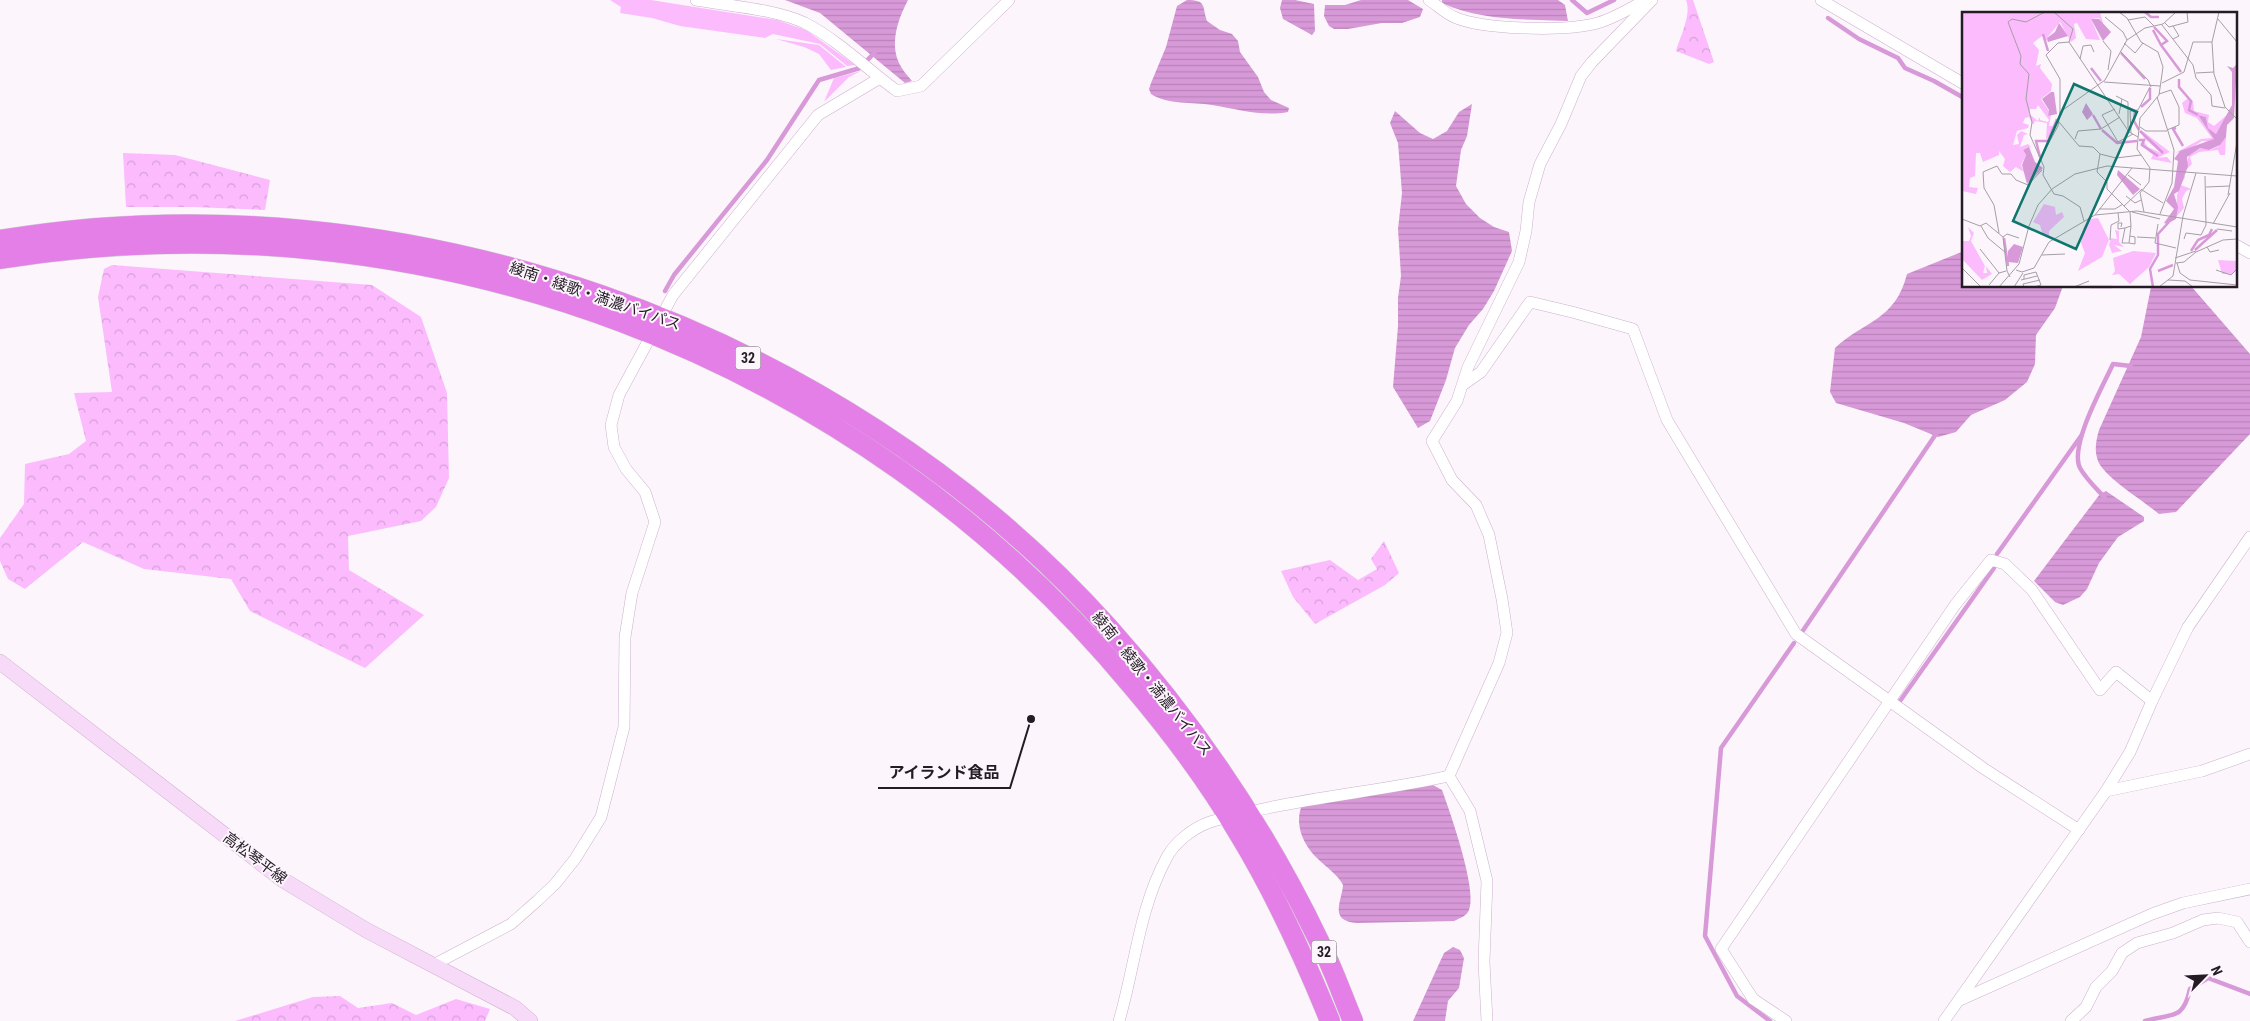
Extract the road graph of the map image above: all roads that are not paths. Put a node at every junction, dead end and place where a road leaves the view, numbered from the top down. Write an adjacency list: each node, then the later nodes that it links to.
1 (696, 0): 7 (street)
2 (1009, 0): 7 (street)
3 (1429, 0): 4 (street)
4 (1646, 0)
5 (1652, 0): 14 (street)
6 (1821, 0): 8 (street)
7 (880, 78): 13 (street)
8 (1962, 83)
9 (0, 240): 13 (highway, 綾南・綾歌・満濃バイパス / 32)
10 (2238, 246): 11 (street)
11 (2250, 253)
12 (0, 259): 13 (highway, 綾南・綾歌・満濃バイパス / 32)
13 (657, 325): 22 (highway, 綾南・綾歌・満濃バイパス / 32); 26 (street)
14 (1464, 384): 18 (street); 20 (street)
15 (2250, 537): 17 (street)
16 (0, 662): 26 (main road, 高松琴平線)
17 (2152, 700): 18 (street); 21 (street)
18 (1890, 701): 23 (street); 33 (street)
19 (2250, 754): 21 (street)
20 (1449, 776): 22 (street); 32 (street)
21 (2106, 791): 23 (street)
22 (1238, 815): 29 (street); 30 (highway, 綾南・綾歌・満濃バイパス / 32); 31 (highway, 綾南・綾歌・満濃バイパス / 32)
23 (2079, 830): 27 (street)
24 (2250, 889): 27 (street)
25 (2250, 942): 35 (street)
26 (435, 964): 28 (main road, 高松琴平線)
27 (1958, 1001): 34 (street)
28 (530, 1021)
29 (1119, 1021)
30 (1330, 1021)
31 (1353, 1021)
32 (1487, 1021)
33 (1786, 1021)
34 (1944, 1021)
35 (2071, 1021)

